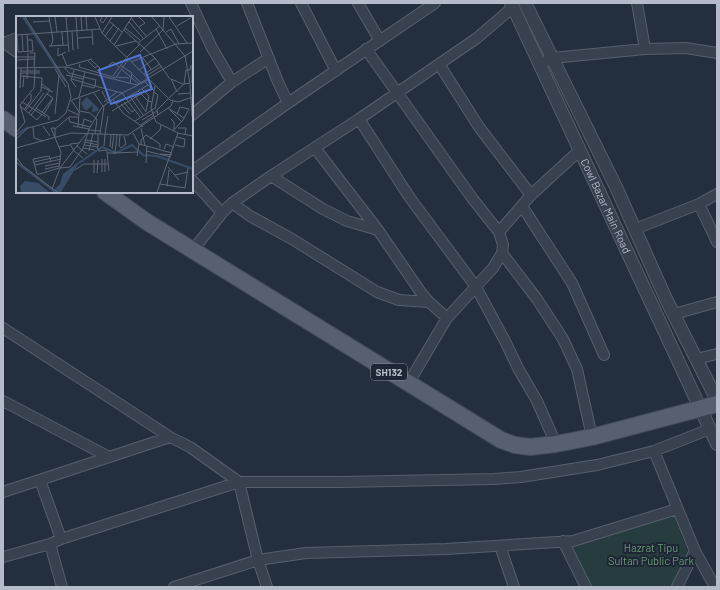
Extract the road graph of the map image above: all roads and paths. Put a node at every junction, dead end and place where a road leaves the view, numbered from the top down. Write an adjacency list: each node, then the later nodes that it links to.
1 (191, 3): 21 (street)
2 (247, 3): 16 (street)
3 (301, 3): 20 (street)
4 (358, 3): 10 (street)
5 (435, 3): 10 (street)
6 (525, 3): 17 (street, Cowl Bazar Main Road)
7 (637, 3): 13 (street)
8 (512, 5): 18 (street); 19 (street, Cowl Bazar Main Road)
9 (16, 38): 11 (street)
10 (380, 41): 12 (street)
11 (4, 43): 14 (street)
12 (366, 49): 20 (street); 22 (street)
13 (645, 49): 15 (street); 17 (street)
14 (16, 51)
15 (717, 53)
16 (269, 58): 21 (street); 23 (street)
17 (552, 58): 19 (street); 40 (street, Cowl Bazar Main Road)
18 (439, 64): 22 (street); 35 (street)
19 (540, 64): 29 (street, Cowl Bazar Main Road)
20 (336, 71): 23 (street)
21 (232, 82): 24 (street)
22 (396, 92): 25 (street); 42 (street)
23 (288, 102): 30 (street)
24 (193, 113)
25 (359, 119): 28 (street); 46 (street)
26 (3, 120): 27 (main road)
27 (16, 128)
28 (315, 148): 31 (street); 41 (street)
29 (580, 150): 35 (street); 59 (street, Cowl Bazar Main Road)
30 (193, 170)
31 (271, 176): 36 (street); 41 (street)
32 (193, 181): 39 (street)
33 (106, 193): 44 (main road, SH132)
34 (717, 194): 37 (street)
35 (531, 195): 38 (street)
36 (232, 203): 39 (street); 47 (street)
37 (699, 204): 40 (street); 43 (street)
38 (522, 206): 42 (street); 53 (street)
39 (222, 213): 44 (street)
40 (635, 228): 49 (street, Cowl Bazar Main Road)
41 (378, 230): 47 (street)
42 (499, 232): 45 (street)
43 (717, 242)
44 (193, 250): 55 (main road, SH132)
45 (502, 253): 46 (street); 62 (street)
46 (476, 287): 50 (street); 63 (street)
47 (429, 302): 50 (street)
48 (717, 302): 49 (street)
49 (674, 314): 54 (street, Cowl Bazar Main Road)
50 (447, 318): 55 (street)
51 (3, 328): 61 (street)
52 (717, 354): 54 (street)
53 (604, 355)
54 (696, 359): 57 (street, Cowl Bazar Main Road)
55 (408, 384): 63 (main road, SH132)
56 (3, 400): 66 (street)
57 (717, 400)
58 (717, 404): 59 (main road, SH132)
59 (701, 409): 60 (street, Cowl Bazar Main Road); 62 (main road, SH132)
60 (710, 429): 64 (street, Cowl Bazar Main Road); 65 (street)
61 (170, 437): 66 (street); 68 (street)
62 (592, 437): 63 (main road, SH132)
63 (556, 444)
64 (717, 444)
65 (654, 451): 68 (street); 70 (street)
66 (109, 457): 67 (street)
67 (40, 480): 69 (street); 71 (street)
68 (239, 482): 71 (street); 77 (street)
69 (3, 492)
70 (677, 509): 72 (street); 75 (street)
71 (61, 539): 73 (street)
72 (563, 541): 74 (street); 82 (street)
73 (50, 544): 76 (street); 78 (street)
74 (500, 546): 77 (street); 81 (street)
75 (694, 550): 83 (street); 84 (street)
76 (3, 557)
77 (258, 560): 79 (street); 80 (street)
78 (62, 587)
79 (174, 587)
80 (267, 587)
81 (514, 587)
82 (586, 587)
83 (677, 587)
84 (715, 587)

